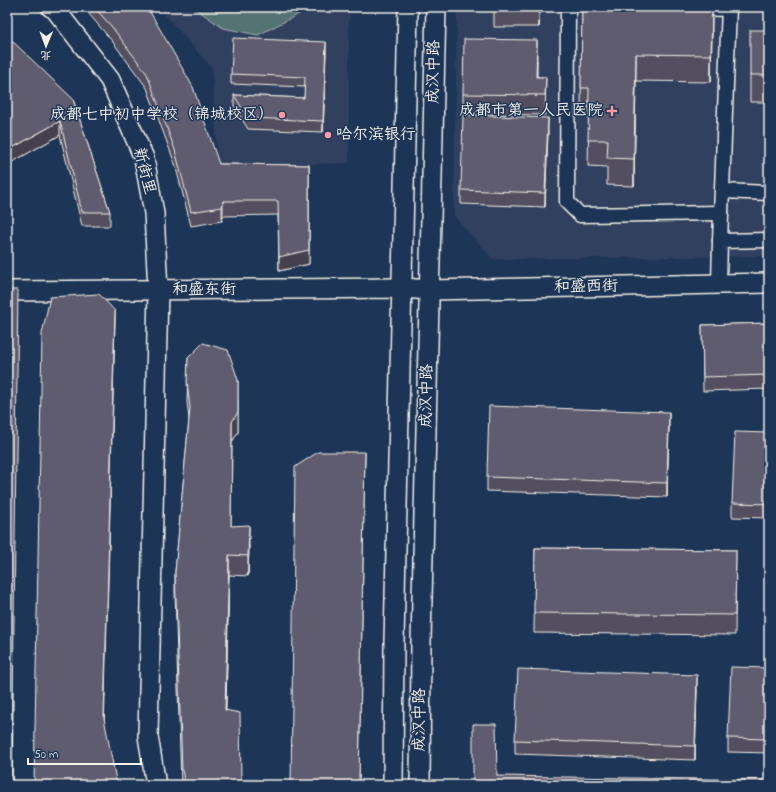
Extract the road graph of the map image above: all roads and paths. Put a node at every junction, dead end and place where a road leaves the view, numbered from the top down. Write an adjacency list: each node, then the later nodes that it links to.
1 (51, 7): 15 (street, 新街里)
2 (408, 7): 14 (street, 成汉中路)
3 (436, 7): 16 (street, 成汉中路)
4 (568, 7): 9 (street)
5 (682, 8): 6 (street)
6 (729, 8): 7 (street)
7 (723, 191): 8 (street); 9 (street)
8 (769, 193)
9 (721, 213): 10 (street)
10 (720, 240): 11 (street); 12 (street)
11 (769, 240)
12 (719, 284): 13 (street, 和盛西街); 16 (street, 和盛西街)
13 (769, 284)
14 (402, 288): 15 (street, 和盛东街); 16 (street, 和盛西街); 19 (street, 成汉中路)
15 (158, 290): 17 (street, 和盛东街); 18 (street, 新街里)
16 (430, 290): 20 (street, 成汉中路)
17 (7, 291)
18 (156, 785)
19 (393, 785)
20 (420, 785)

